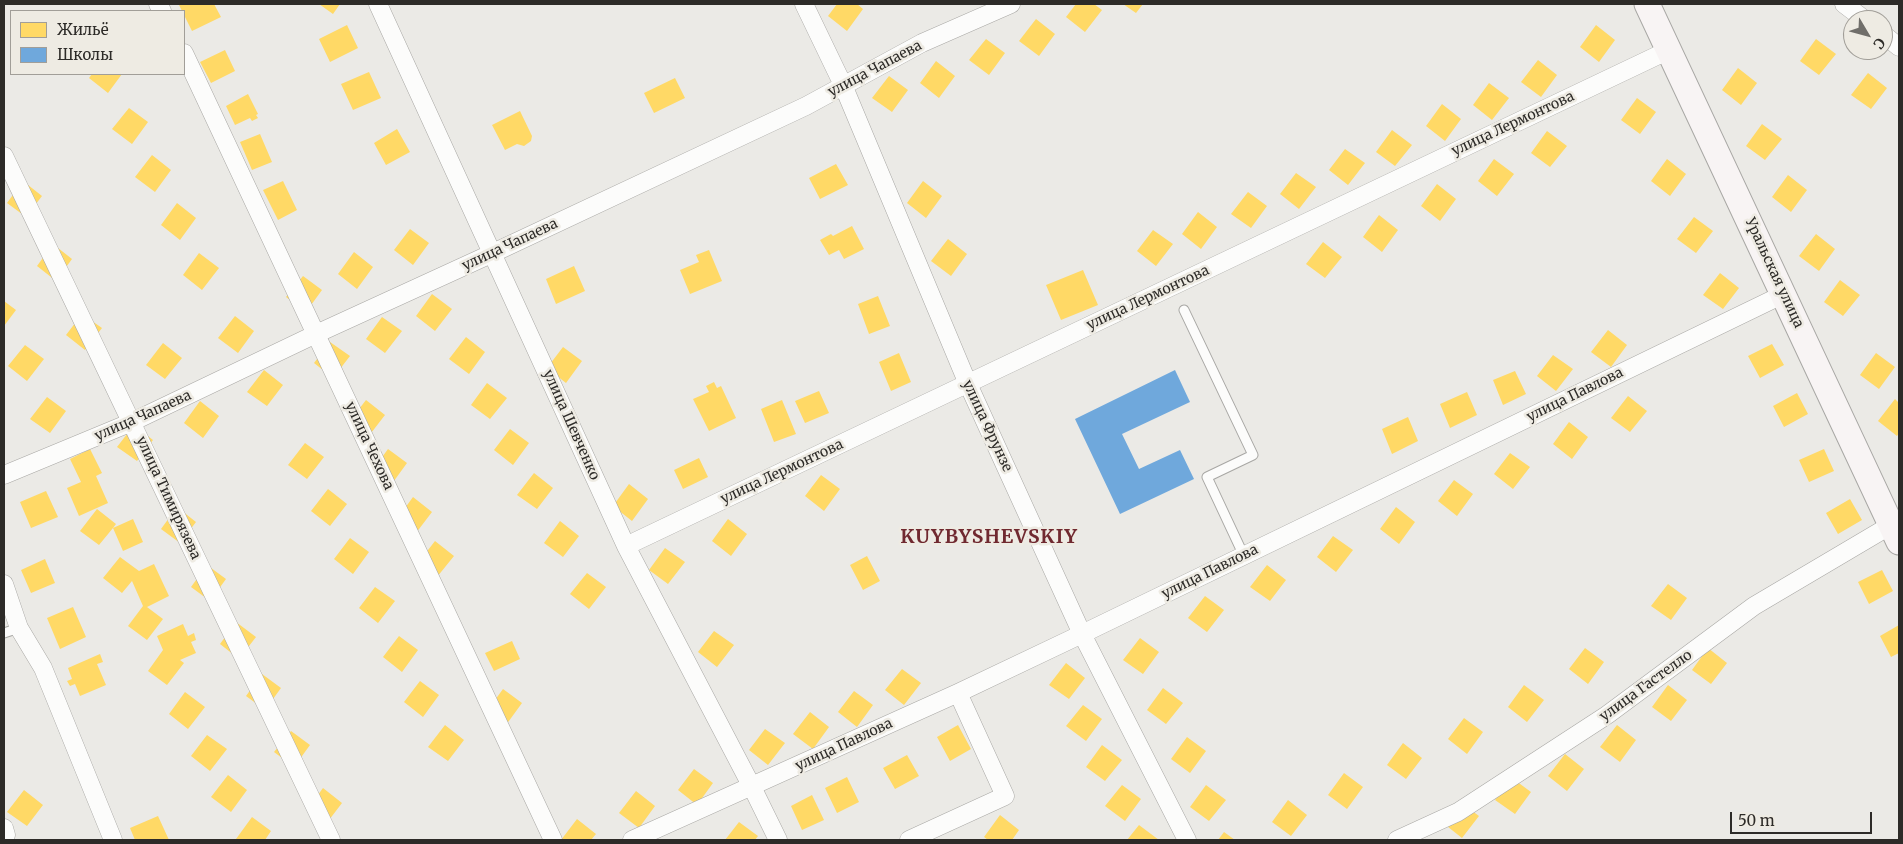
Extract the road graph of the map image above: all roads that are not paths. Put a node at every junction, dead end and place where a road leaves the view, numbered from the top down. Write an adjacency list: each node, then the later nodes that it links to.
1 (378, 4): 9 (street, улица Шевченко)
2 (804, 4): 7 (street, улица Фрунзе)
3 (1011, 4): 7 (street, улица Чапаева)
4 (1647, 4): 5 (street, Уральская улица)
5 (1669, 50): 10 (street, Уральская улица); 13 (street, улица Лермонтова)
6 (185, 55): 12 (street, улица Чехова)
7 (843, 85): 9 (street, улица Чапаева); 13 (street, улица Фрунзе)
8 (4, 156): 14 (street, улица Тимирязева)
9 (493, 254): 12 (street, улица Чапаева); 17 (street, улица Шевченко)
10 (1784, 294): 16 (street, Уральская улица); 18 (street, улица Павлова)
11 (1184, 310): 18 (lane)
12 (316, 334): 14 (street, улица Чапаева); 28 (street, улица Чехова)
13 (968, 384): 17 (street, улица Лермонтова); 21 (street, улица Фрунзе)
14 (132, 422): 15 (street, улица Чапаева); 27 (street, улица Тимирязева)
15 (4, 475)
16 (1895, 534): 33 (street, улица Гастелло)
17 (626, 546): 23 (street, улица Шевченко)
18 (1244, 556): 21 (street, улица Павлова)
19 (4, 584): 20 (street)
20 (11, 631): 26 (street)
21 (1082, 634): 22 (street, улица Павлова); 32 (street, улица Фрунзе)
22 (958, 693): 23 (street, улица Павлова); 31 (street)
23 (752, 787): 29 (street, улица Павлова); 30 (street, улица Шевченко)
24 (4, 828): 25 (street)
25 (4, 836)
26 (112, 840)
27 (331, 840)
28 (553, 840)
29 (632, 840)
30 (778, 840)
31 (909, 840)
32 (1187, 840)
33 (1397, 840)

